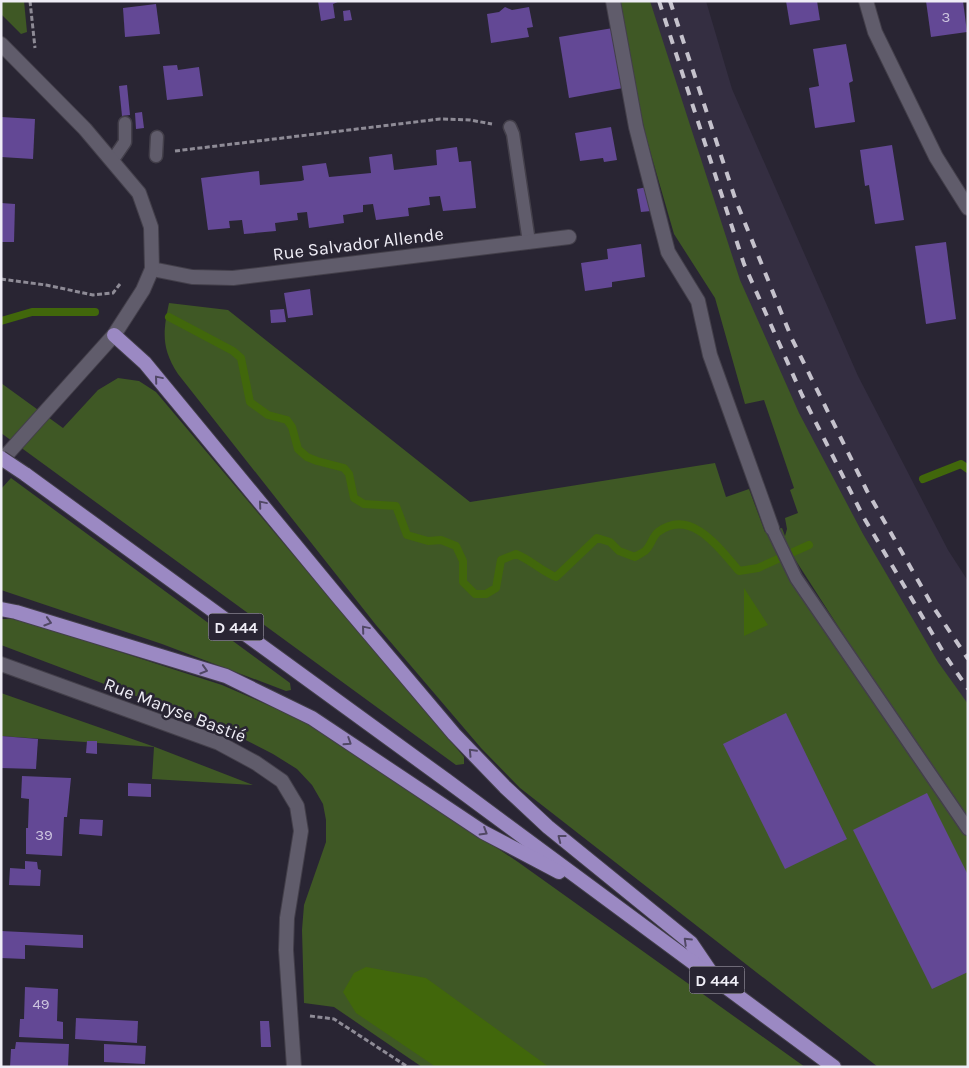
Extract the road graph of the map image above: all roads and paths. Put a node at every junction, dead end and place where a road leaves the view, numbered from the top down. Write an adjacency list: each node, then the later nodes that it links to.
1 (30, 1): 5 (path)
2 (613, 1): 19 (street)
3 (866, 1): 11 (street)
4 (1, 44): 5 (street)
5 (39, 81): 10 (street)
6 (125, 123): 10 (lane)
7 (510, 127): 9 (path); 13 (lane)
8 (157, 137): 9 (lane)
9 (156, 156)
10 (112, 161): 14 (street)
11 (968, 208)
12 (569, 237): 13 (street, Rue Salvador Allende)
13 (529, 242): 14 (street, Rue Salvador Allende)
14 (152, 269): 17 (street)
15 (1, 279): 16 (path)
16 (122, 282)
17 (114, 335): 18 (street); 24 (main road, one-way to 17)
18 (1, 460): 23 (main road, D 444, bridge)
19 (774, 533): 22 (lane)
20 (1, 609): 23 (main road, one-way to 23)
21 (1, 664): 25 (street, Rue Maryse Bastié)
22 (968, 828)
23 (600, 894): 24 (main road, D 444)
24 (716, 980): 28 (main road, D 444)
25 (291, 1014): 26 (street, Rue Maryse Bastié); 27 (path)
26 (294, 1067)
27 (408, 1067)
28 (834, 1067)

